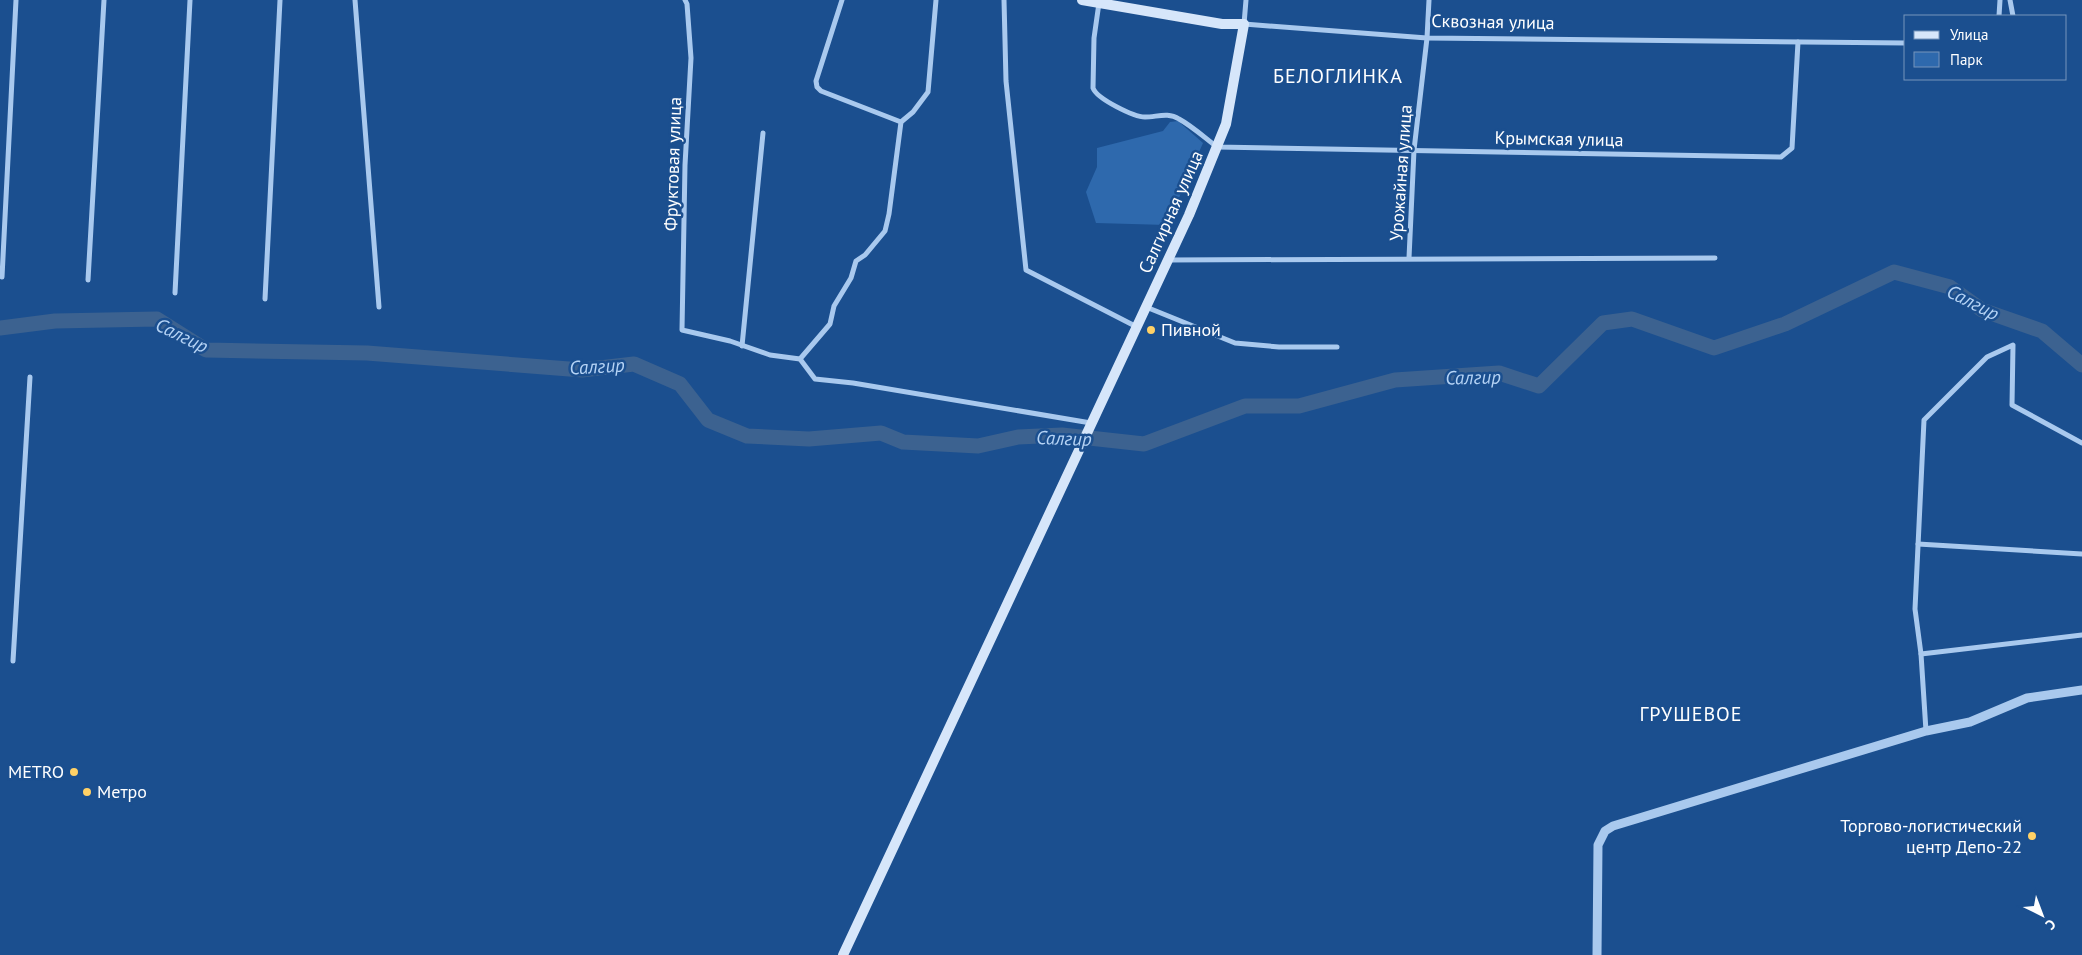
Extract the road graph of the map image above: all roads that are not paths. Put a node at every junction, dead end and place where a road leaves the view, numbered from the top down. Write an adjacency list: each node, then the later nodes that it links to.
1 (16, 0): 29 (street)
2 (104, 0): 30 (street)
3 (190, 0): 31 (street)
4 (280, 0): 32 (street)
5 (355, 0): 33 (street)
6 (685, 0): 36 (street, Фруктовая улица)
7 (842, 0): 22 (street)
8 (936, 0): 22 (street)
9 (1004, 0): 35 (street)
10 (1082, 0): 15 (main road, Сквозная улица)
11 (1246, 0): 18 (street, Салгирная улица)
12 (1429, 0): 19 (street, Урожайная улица)
13 (2000, 0): 16 (street)
14 (2010, 0): 17 (street)
15 (1099, 3): 18 (main road, Сквозная улица); 24 (street)
16 (1999, 15)
17 (2013, 15)
18 (1244, 24): 19 (street, Сквозная улица); 24 (main road, Салгирная улица)
19 (1427, 38): 20 (street, Сквозная улица); 25 (street, Урожайная улица)
20 (1798, 42): 21 (street, Сквозная улица); 25 (street, Крымская улица)
21 (1904, 43)
22 (901, 122): 38 (street)
23 (763, 133): 36 (street)
24 (1217, 146): 25 (street, Крымская улица); 28 (main road, Салгирная улица)
25 (1414, 150): 26 (street, Урожайная улица)
26 (1410, 258): 27 (street); 28 (street)
27 (1715, 258)
28 (1167, 260): 34 (main road, Салгирная улица)
29 (2, 277)
30 (88, 280)
31 (175, 293)
32 (265, 299)
33 (379, 307)
34 (1146, 307): 35 (main road, Салгирная улица); 37 (street)
35 (1137, 327): 40 (main road, Салгирная улица)
36 (742, 346): 38 (street)
37 (1337, 347)
38 (800, 359): 40 (street)
39 (30, 377): 46 (street)
40 (1092, 425): 49 (main road, Салгирная улица)
41 (2082, 443): 42 (street)
42 (1918, 544): 43 (street); 45 (street)
43 (2082, 554)
44 (2082, 635): 45 (street)
45 (1921, 654): 48 (street)
46 (13, 661)
47 (2082, 690): 48 (street)
48 (1926, 731): 50 (street)
49 (843, 955)
50 (1597, 955)

